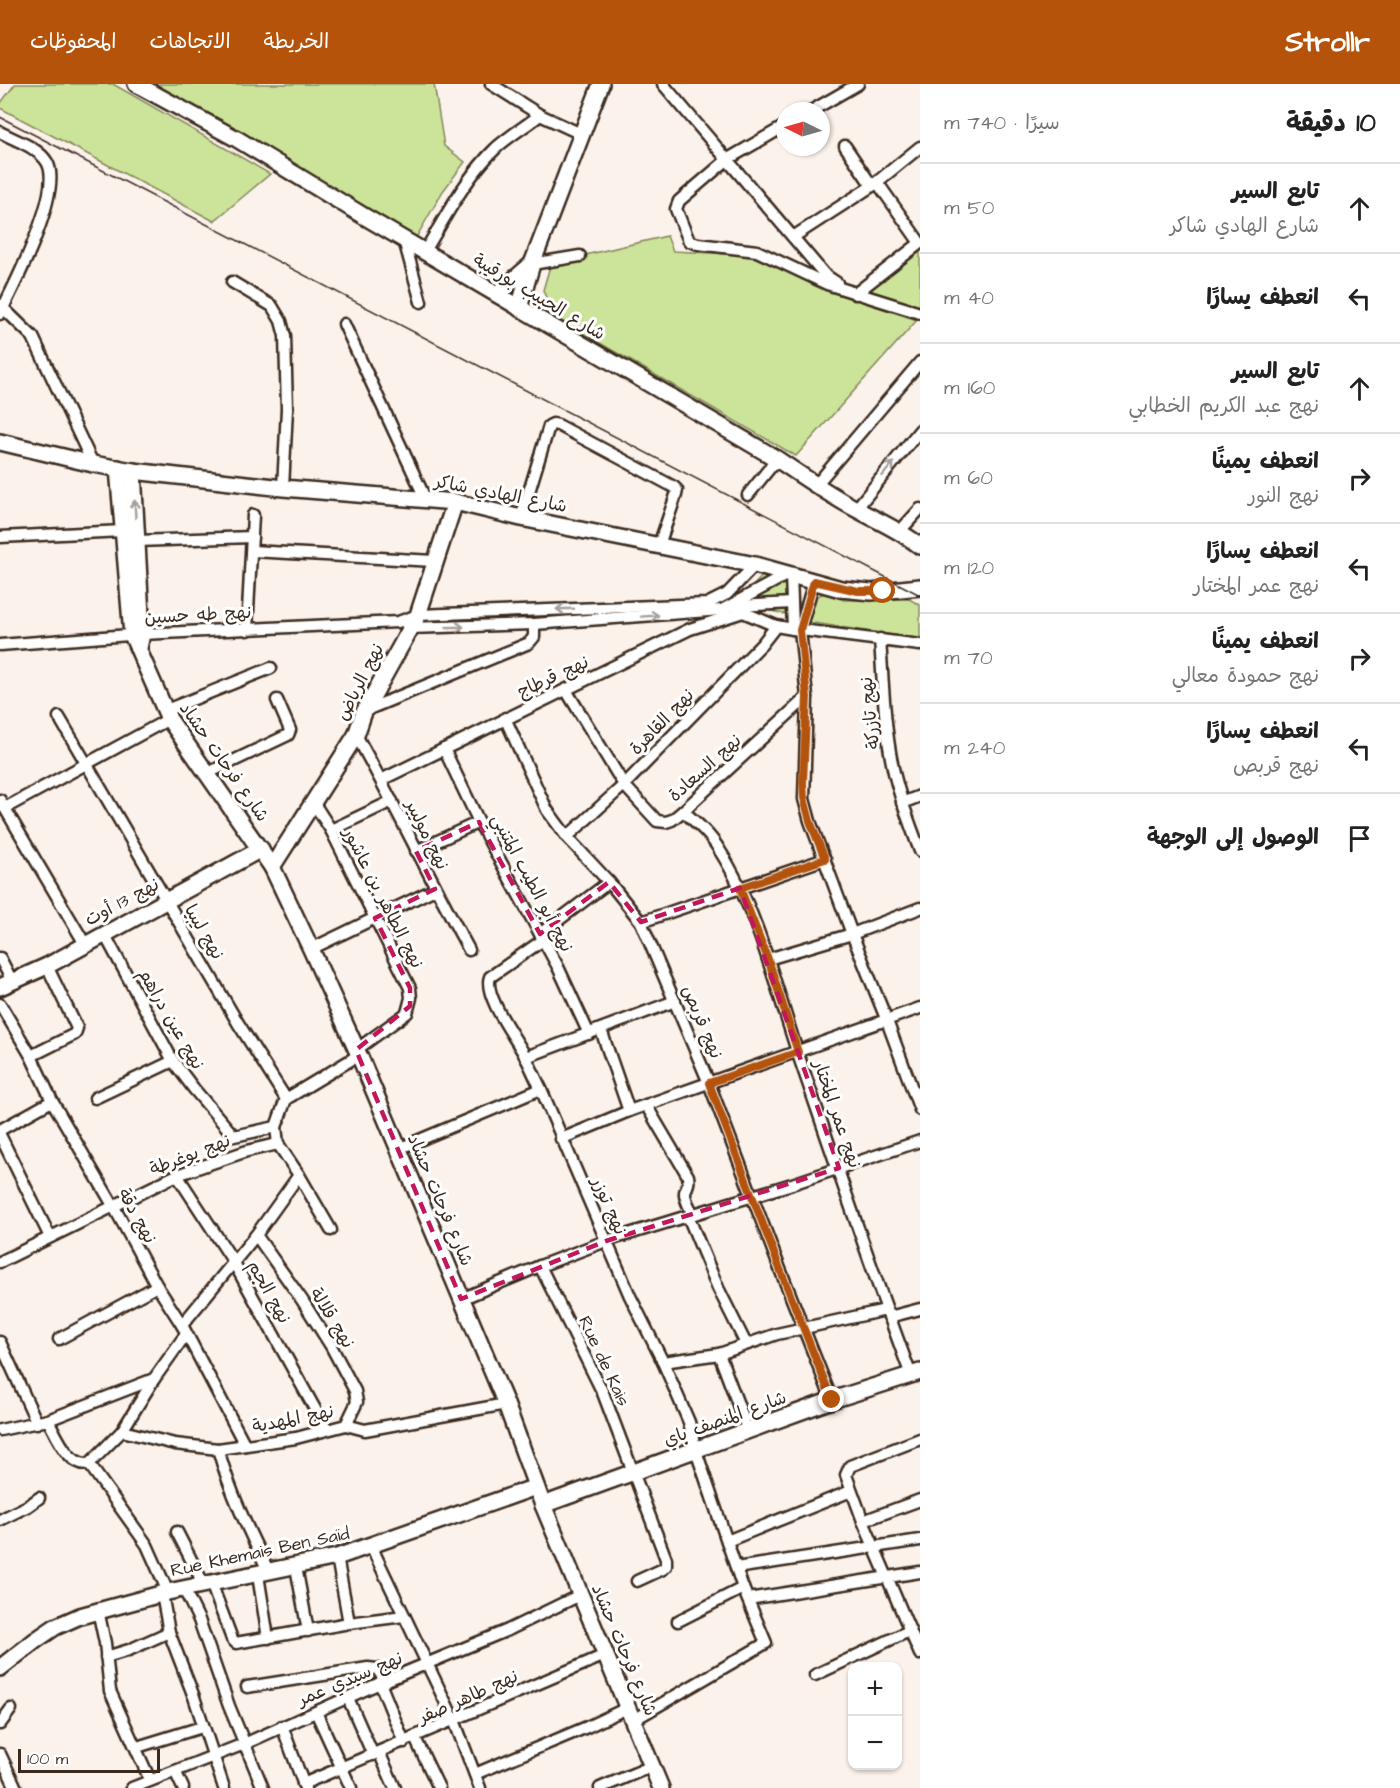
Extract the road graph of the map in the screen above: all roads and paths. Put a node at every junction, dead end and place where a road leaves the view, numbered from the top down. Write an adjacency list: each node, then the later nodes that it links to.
1 (136, 84): 16 (street, شارع الحبيب بورقيبة)
2 (491, 84): 7 (street)
3 (601, 84): 10 (street)
4 (663, 84): 13 (street)
5 (858, 84): 6 (street)
6 (827, 102)
7 (540, 116): 10 (street); 18 (street)
8 (776, 131): 13 (street)
9 (0, 132): 26 (street)
10 (581, 134): 20 (street)
11 (844, 146): 14 (street)
12 (920, 147): 14 (street)
13 (728, 159): 15 (street); 23 (street)
14 (874, 184): 15 (street); 17 (street)
15 (793, 237): 23 (street)
16 (404, 240): 18 (street, شارع الحبيب بورقيبة); 24 (street)
17 (920, 243): 23 (street)
18 (425, 251): 22 (street, شارع الحبيب بورقيبة)
19 (580, 256): 20 (street)
20 (532, 264): 22 (street); 25 (street)
21 (232, 282): 36 (street)
22 (497, 294): 25 (street, شارع الحبيب بورقيبة)
23 (855, 294): 27 (street)
24 (421, 302)
25 (519, 308): 32 (street, شارع الحبيب بورقيبة)
26 (1, 309): 33 (street)
27 (920, 313)
28 (344, 324): 38 (street)
29 (920, 362): 35 (street)
30 (920, 430): 40 (street, one-way to 30)
31 (0, 442): 33 (street, شارع الهادي شاكر)
32 (777, 459): 35 (street, شارع الحبيب بورقيبة); 37 (street)
33 (93, 464): 34 (street, شارع الهادي شاكر)
34 (125, 470): 36 (street, شارع الهادي شاكر); 44 (street, شارع فرحات حشاد); 48 (street, شارع فرحات حشاد, one-way to 34)
35 (816, 485): 40 (street, شارع الحبيب بورقيبة)
36 (283, 488): 38 (street, شارع الهادي شاكر)
37 (748, 495)
38 (425, 498): 39 (street, شارع الهادي شاكر)
39 (455, 502): 43 (street, شارع الهادي شاكر); 52 (street, نهج الرياض)
40 (856, 509): 45 (street, شارع الحبيب بورقيبة)
41 (920, 509): 45 (street)
42 (253, 515): 47 (street)
43 (521, 518): 49 (street, شارع الهادي شاكر); 49 (street)
44 (123, 531): 46 (street); 66 (street, شارع فرحات حشاد)
45 (900, 531): 50 (street, شارع الحبيب بورقيبة)
46 (0, 537)
47 (252, 537): 48 (street); 51 (street)
48 (137, 541): 66 (street, شارع فرحات حشاد)
49 (659, 545): 53 (street, شارع الهادي شاكر)
50 (920, 546)
51 (252, 551): 52 (street); 64 (street)
52 (434, 561): 61 (street, نهج الرياض)
53 (755, 565): 54 (street, شارع الهادي شاكر); 57 (street)
54 (790, 575): 55 (street, شارع الهادي شاكر); 58 (street); 59 (street)
55 (814, 581): 56 (street, شارع الهادي شاكر); 65 (street)
56 (920, 586)
57 (727, 594): 59 (street); 60 (street)
58 (792, 603): 59 (street); 65 (street)
59 (738, 607): 60 (street); 63 (street); 71 (street, نهج قرطاج)
60 (708, 608): 61 (street, نهج طه حسين, one-way to 61); 62 (street, نهج طه حسين, one-way to 60)
61 (409, 622): 62 (street, نهج طه حسين, one-way to 62); 64 (street, نهج طه حسين); 74 (street, نهج الرياض)
62 (534, 624): 74 (street)
63 (776, 626): 65 (street); 83 (street, نهج القاهرة)
64 (247, 630): 66 (street, نهج طه حسين)
65 (797, 630): 67 (street); 72 (street)
66 (137, 635): 68 (street, نهج طه حسين); 75 (street, شارع فرحات حشاد)
67 (880, 639): 69 (street); 87 (street, نهج تازركة)
68 (0, 645)
69 (920, 645)
70 (271, 668): 75 (street)
71 (566, 690): 77 (street, نهج قرطاج); 83 (street)
72 (807, 697): 89 (street, نهج السعادة); 96 (street)
73 (277, 700): 81 (street)
74 (364, 712): 78 (street, نهج الرياض)
75 (166, 715): 80 (street); 81 (street, شارع فرحات حشاد)
76 (59, 717): 80 (street, نهج ليبيا)
77 (505, 718): 79 (street, نهج قرطاج); 92 (street, نهج قربص)
78 (356, 735): 82 (street, نهج موليير); 86 (street, نهج الرياض)
79 (444, 749): 82 (street, نهج قرطاج); 90 (street, نهج أبو الطيب المتنبي)
80 (86, 762): 88 (street); 101 (street, نهج ليبيا)
81 (208, 773): 93 (street, شارع فرحات حشاد)
82 (381, 780): 85 (street, نهج موليير)
83 (624, 785): 89 (street, نهج السعادة); 92 (street, نهج القاهرة)
84 (920, 796): 87 (street)
85 (392, 801): 91 (street); 94 (street, نهج موليير)
86 (313, 802): 91 (street, نهج الطاهر بن عاشور); 97 (street, نهج الرياض)
87 (902, 803): 95 (street, نهج تازركة)
88 (2, 804): 108 (street)
89 (683, 811): 99 (street, نهج عمر المختار)
90 (480, 822): 94 (street); 107 (street, نهج أبو الطيب المتنبي)
91 (331, 830): 103 (street, نهج الطاهر بن عاشور)
92 (567, 837): 98 (street, نهج قربص)
93 (261, 849): 97 (street, شارع فرحات حشاد); 101 (street, نهج 13 أوت)
94 (416, 851): 100 (street, نهج موليير)
95 (920, 851)
96 (825, 859): 99 (street); 105 (street)
97 (272, 867): 109 (street, شارع فرحات حشاد)
98 (609, 882): 104 (street, نهج قربص); 107 (street)
99 (740, 888): 104 (street); 112 (street, نهج عمر المختار)
100 (435, 889): 103 (street); 110 (street, نهج موليير)
101 (167, 900): 106 (street, نهج 13 أوت); 130 (street, نهج ليبيا)
102 (920, 908): 105 (street)
103 (375, 918): 109 (street); 121 (street, نهج الطاهر بن عاشور)
104 (641, 922): 115 (street, نهج قربص)
105 (852, 934): 112 (street); 118 (street)
106 (105, 935): 108 (street, نهج 13 أوت); 125 (street, نهج عين دراهم)
107 (542, 937): 120 (street, نهج أبو الطيب المتنبي); 124 (street, نهج توزر)
108 (85, 944): 113 (street, نهج 13 أوت)
109 (311, 949): 121 (street, شارع فرحات حشاد)
110 (469, 950)
111 (0, 958): 114 (street)
112 (768, 959): 122 (street, نهج عمر المختار)
113 (47, 966): 114 (street, نهج 13 أوت); 123 (street)
114 (6, 984)
115 (675, 1001): 119 (street); 126 (street, نهج قربص)
116 (0, 1004): 123 (street, نهج دقة)
117 (920, 1008): 118 (street)
118 (887, 1021): 122 (street); 128 (street)
119 (601, 1030): 120 (street); 134 (street)
120 (589, 1034): 124 (street)
121 (358, 1052): 130 (street); 142 (street, شارع فرحات حشاد)
122 (798, 1052): 126 (street); 145 (street, نهج عمر المختار)
123 (31, 1056): 131 (street, نهج دقة)
124 (526, 1057): 127 (street, نهج توزر)
125 (173, 1061): 129 (street); 138 (street, نهج عين دراهم)
126 (709, 1083): 132 (street); 148 (street, نهج قربص)
127 (541, 1089): 139 (street, نهج توزر); 142 (street)
128 (917, 1091): 133 (street)
129 (95, 1098)
130 (286, 1099): 135 (street)
131 (52, 1101): 136 (street); 149 (street, نهج دقة)
132 (646, 1105): 134 (street); 150 (street)
133 (920, 1110)
134 (629, 1111): 139 (street)
135 (276, 1127): 138 (street); 141 (street)
136 (0, 1130)
137 (0, 1135): 144 (street)
138 (234, 1136): 143 (street, نهج عين دراهم)
139 (561, 1139): 154 (street, نهج توزر)
140 (920, 1141): 145 (street)
141 (278, 1144): 143 (street, نهج يوغرطة); 147 (street)
142 (398, 1149): 159 (street, شارع فرحات حشاد)
143 (247, 1151): 146 (street, نهج يوغرطة)
144 (4, 1155): 153 (street)
145 (839, 1168): 148 (street); 161 (street, نهج عمر المختار)
146 (177, 1175): 149 (street, نهج يوغرطة); 156 (street, نهج الجم)
147 (299, 1175): 151 (street); 152 (street)
148 (751, 1195): 150 (street); 162 (street, نهج قربص)
149 (114, 1207): 153 (street, نهج يوغرطة); 158 (street, نهج دقة)
150 (691, 1215): 154 (street); 166 (street)
151 (331, 1230)
152 (255, 1235): 156 (street); 174 (street, نهج قلالة)
153 (50, 1237): 155 (street, نهج يوغرطة)
154 (606, 1241): 157 (street); 168 (street, نهج توزر)
155 (0, 1262)
156 (233, 1262): 163 (street); 175 (street, نهج الجم)
157 (540, 1266): 159 (street); 184 (street, Rue de Kais)
158 (157, 1286): 163 (street, نهج دقة); 164 (street)
159 (461, 1299): 172 (street, شارع فرحات حشاد)
160 (920, 1308): 161 (street)
161 (888, 1313): 162 (street); 169 (street, نهج عمر المختار)
162 (803, 1329): 166 (street); 171 (street, نهج قربص)
163 (184, 1330): 170 (street); 180 (street, نهج دقة)
164 (59, 1339)
165 (0, 1342): 173 (street)
166 (746, 1344): 167 (street)
167 (719, 1354): 168 (street); 178 (street)
168 (663, 1362): 182 (street, نهج توزر)
169 (915, 1373): 171 (street, شارع المنصف باي)
170 (154, 1379): 173 (street); 177 (street)
171 (832, 1400): 178 (street, شارع المنصف باي)
172 (506, 1404): 174 (street, نهج المهدية); 185 (street, شارع فرحات حشاد)
173 (43, 1421): 176 (street); 183 (street)
174 (346, 1425): 175 (street, نهج المهدية)
175 (326, 1429): 180 (street, نهج المهدية)
176 (0, 1430)
177 (122, 1431): 181 (street, نهج المهدية); 183 (street)
178 (748, 1431): 182 (street, شارع المنصف باي)
179 (920, 1439): 186 (street)
180 (245, 1445): 181 (street, نهج المهدية)
181 (218, 1449): 201 (street)
182 (696, 1451): 184 (street, شارع المنصف باي); 194 (street, نهج توزر)
183 (89, 1464): 206 (street)
184 (633, 1472): 189 (street, شارع المنصف باي); 203 (street, Rue de Kais)
185 (536, 1487): 189 (street, شارع فرحات حشاد); 195 (street, Rue Khemais Ben Saïd)
186 (851, 1491): 191 (street); 194 (street)
187 (39, 1498): 190 (street)
188 (920, 1500): 191 (street)
189 (543, 1505): 208 (street, شارع فرحات حشاد)
190 (0, 1520)
191 (863, 1521): 196 (street)
192 (177, 1532): 204 (street)
193 (920, 1540): 196 (street)
194 (727, 1541): 199 (street, نهج توزر)
195 (371, 1546): 197 (street, Rue Khemais Ben Saïd); 210 (street)
196 (874, 1546): 199 (street); 202 (street)
197 (337, 1557): 198 (street, Rue Khemais Ben Saïd); 212 (street)
198 (296, 1567): 201 (street, Rue Khemais Ben Saïd); 213 (street)
199 (736, 1568): 207 (street, نهج توزر)
200 (920, 1572): 202 (street)
201 (264, 1573): 204 (street, Rue Khemais Ben Saïd); 216 (street)
202 (886, 1578): 207 (street); 215 (street)
203 (637, 1581)
204 (208, 1584): 205 (street, Rue Khemais Ben Saïd); 216 (street)
205 (184, 1588): 206 (street, Rue Khemais Ben Saïd); 235 (street)
206 (165, 1593): 209 (street, Rue Khemais Ben Saïd); 214 (street)
207 (746, 1594): 211 (street); 228 (street, نهج توزر)
208 (580, 1595): 218 (street, شارع فرحات حشاد); 220 (street, نهج سيدي عمر)
209 (98, 1610): 219 (street); 221 (street, Rue Khemais Ben Saïd)
210 (404, 1616): 212 (street); 220 (street)
211 (678, 1621)
212 (349, 1623): 213 (street)
213 (308, 1630): 216 (street)
214 (169, 1632): 219 (street); 232 (street)
215 (914, 1634): 217 (street); 222 (street)
216 (268, 1638)
217 (920, 1654)
218 (605, 1655): 228 (street, شارع فرحات حشاد); 229 (street, نهج طاهر صفر)
219 (106, 1657): 236 (street)
220 (428, 1664): 223 (street, نهج سيدي عمر); 229 (street)
221 (0, 1668)
222 (815, 1675)
223 (383, 1682): 224 (street); 225 (street, نهج سيدي عمر); 234 (street)
224 (247, 1687)
225 (348, 1698): 227 (street, نهج سيدي عمر); 237 (street)
226 (11, 1709): 230 (street)
227 (316, 1712): 231 (street, نهج سيدي عمر); 241 (street)
228 (630, 1714): 240 (street, شارع فرحات حشاد); 243 (street)
229 (454, 1720): 233 (street, نهج طاهر صفر); 243 (street)
230 (0, 1724)
231 (282, 1726): 235 (street, نهج سيدي عمر); 245 (street)
232 (202, 1727): 236 (street); 239 (street)
233 (415, 1738): 234 (street, نهج طاهر صفر); 253 (street)
234 (404, 1742): 237 (street, نهج طاهر صفر)
235 (244, 1744): 239 (street, نهج سيدي عمر); 250 (street)
236 (137, 1747): 244 (street)
237 (376, 1753): 241 (street, نهج طاهر صفر); 252 (street)
238 (0, 1754): 246 (street)
239 (212, 1756): 242 (street, نهج سيدي عمر); 249 (street)
240 (652, 1766): 255 (street); 256 (street, شارع فرحات حشاد)
241 (343, 1767): 245 (street, نهج طاهر صفر); 251 (street)
242 (175, 1771): 244 (street, نهج سيدي عمر); 248 (street)
243 (475, 1774): 254 (street)
244 (150, 1780): 247 (street, نهج سيدي عمر)
245 (304, 1786)
246 (16, 1788)
247 (132, 1788)
248 (183, 1788)
249 (224, 1788)
250 (263, 1788)
251 (351, 1788)
252 (395, 1788)
253 (439, 1788)
254 (480, 1788)
255 (600, 1788)
256 (661, 1788)

